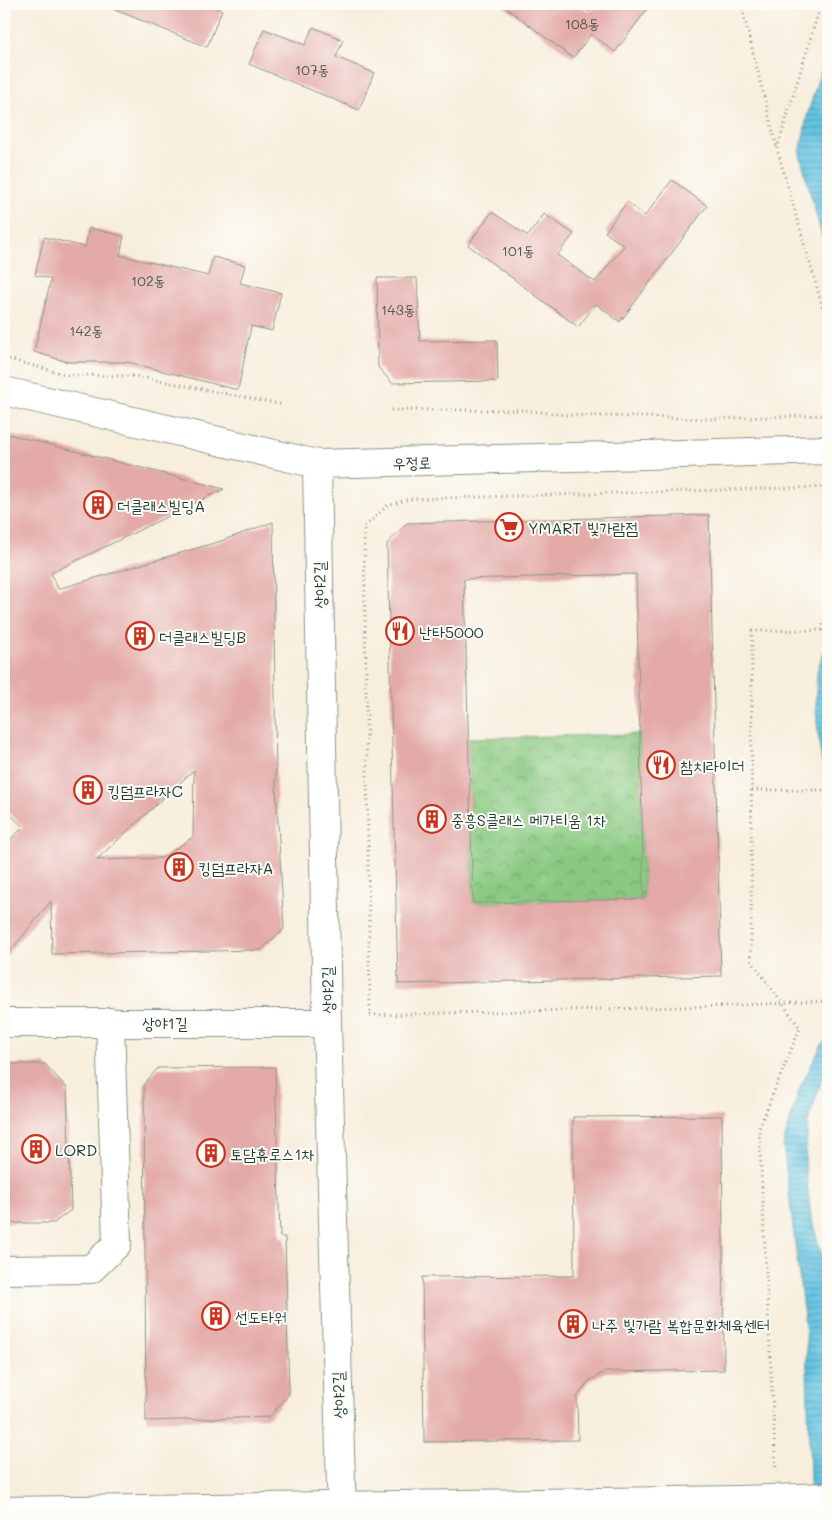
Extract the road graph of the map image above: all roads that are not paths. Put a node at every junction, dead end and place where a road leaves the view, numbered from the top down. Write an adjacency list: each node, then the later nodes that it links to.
1 (4, 391): 3 (street, 우정로)
2 (828, 450): 3 (street, 우정로)
3 (317, 464): 6 (street, 상야2길)
4 (110, 1022): 5 (street, 상야1길); 6 (street, 상야1길); 7 (street)
5 (4, 1023)
6 (327, 1023): 9 (street, 상야2길)
7 (4, 1270)
8 (828, 1497): 9 (street, bridge)
9 (342, 1510): 10 (street)
10 (4, 1511)

